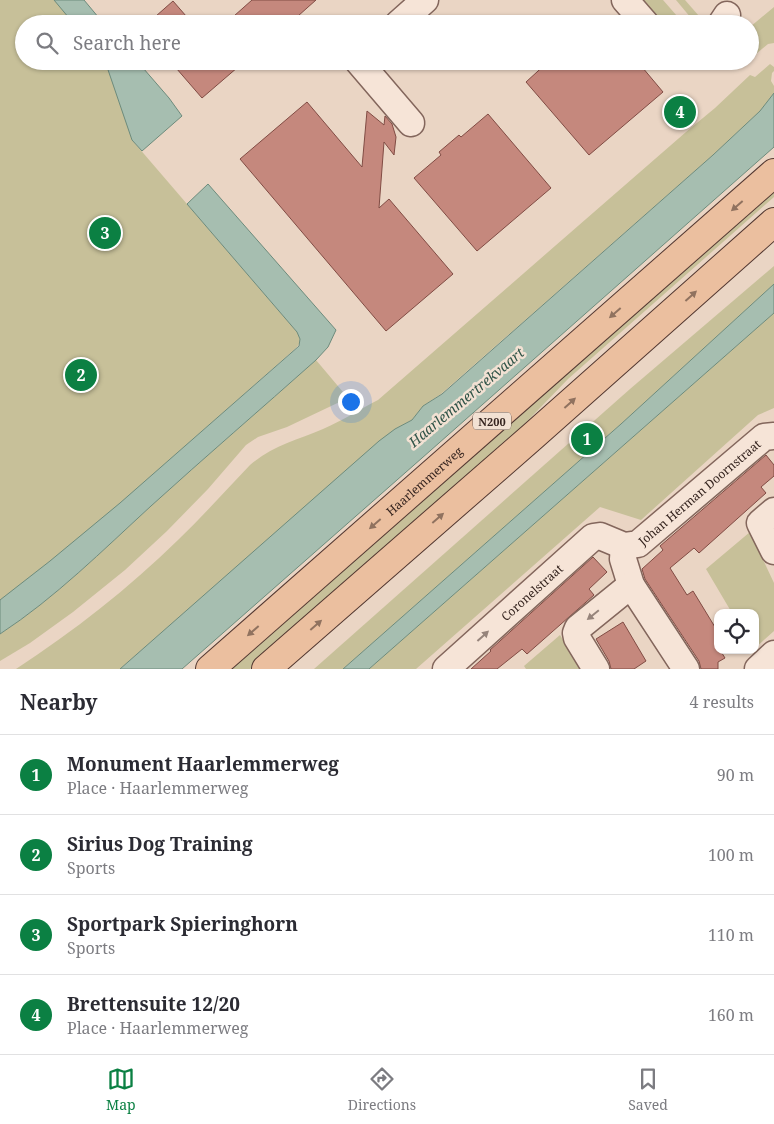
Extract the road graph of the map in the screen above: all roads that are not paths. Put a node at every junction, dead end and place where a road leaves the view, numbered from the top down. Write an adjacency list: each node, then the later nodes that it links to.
1 (625, 0): 4 (street)
2 (421, 1): 3 (street)
3 (407, 15)
4 (638, 15)
5 (366, 70): 6 (street)
6 (411, 123)
7 (774, 173): 16 (main road, Haarlemmerweg / N200, one-way to 16)
8 (774, 222): 17 (main road, one-way to 8)
9 (774, 436): 11 (street, Johan Herman Doornstraat)
10 (774, 511): 12 (street)
11 (624, 546): 13 (street); 15 (street, Coronelstraat, one-way to 11)
12 (774, 551)
13 (631, 585): 18 (street, one-way to 18); 19 (street)
14 (774, 654): 20 (street)
15 (449, 668)
16 (210, 669)
17 (266, 669)
18 (596, 669)
19 (686, 669)
20 (758, 669)

